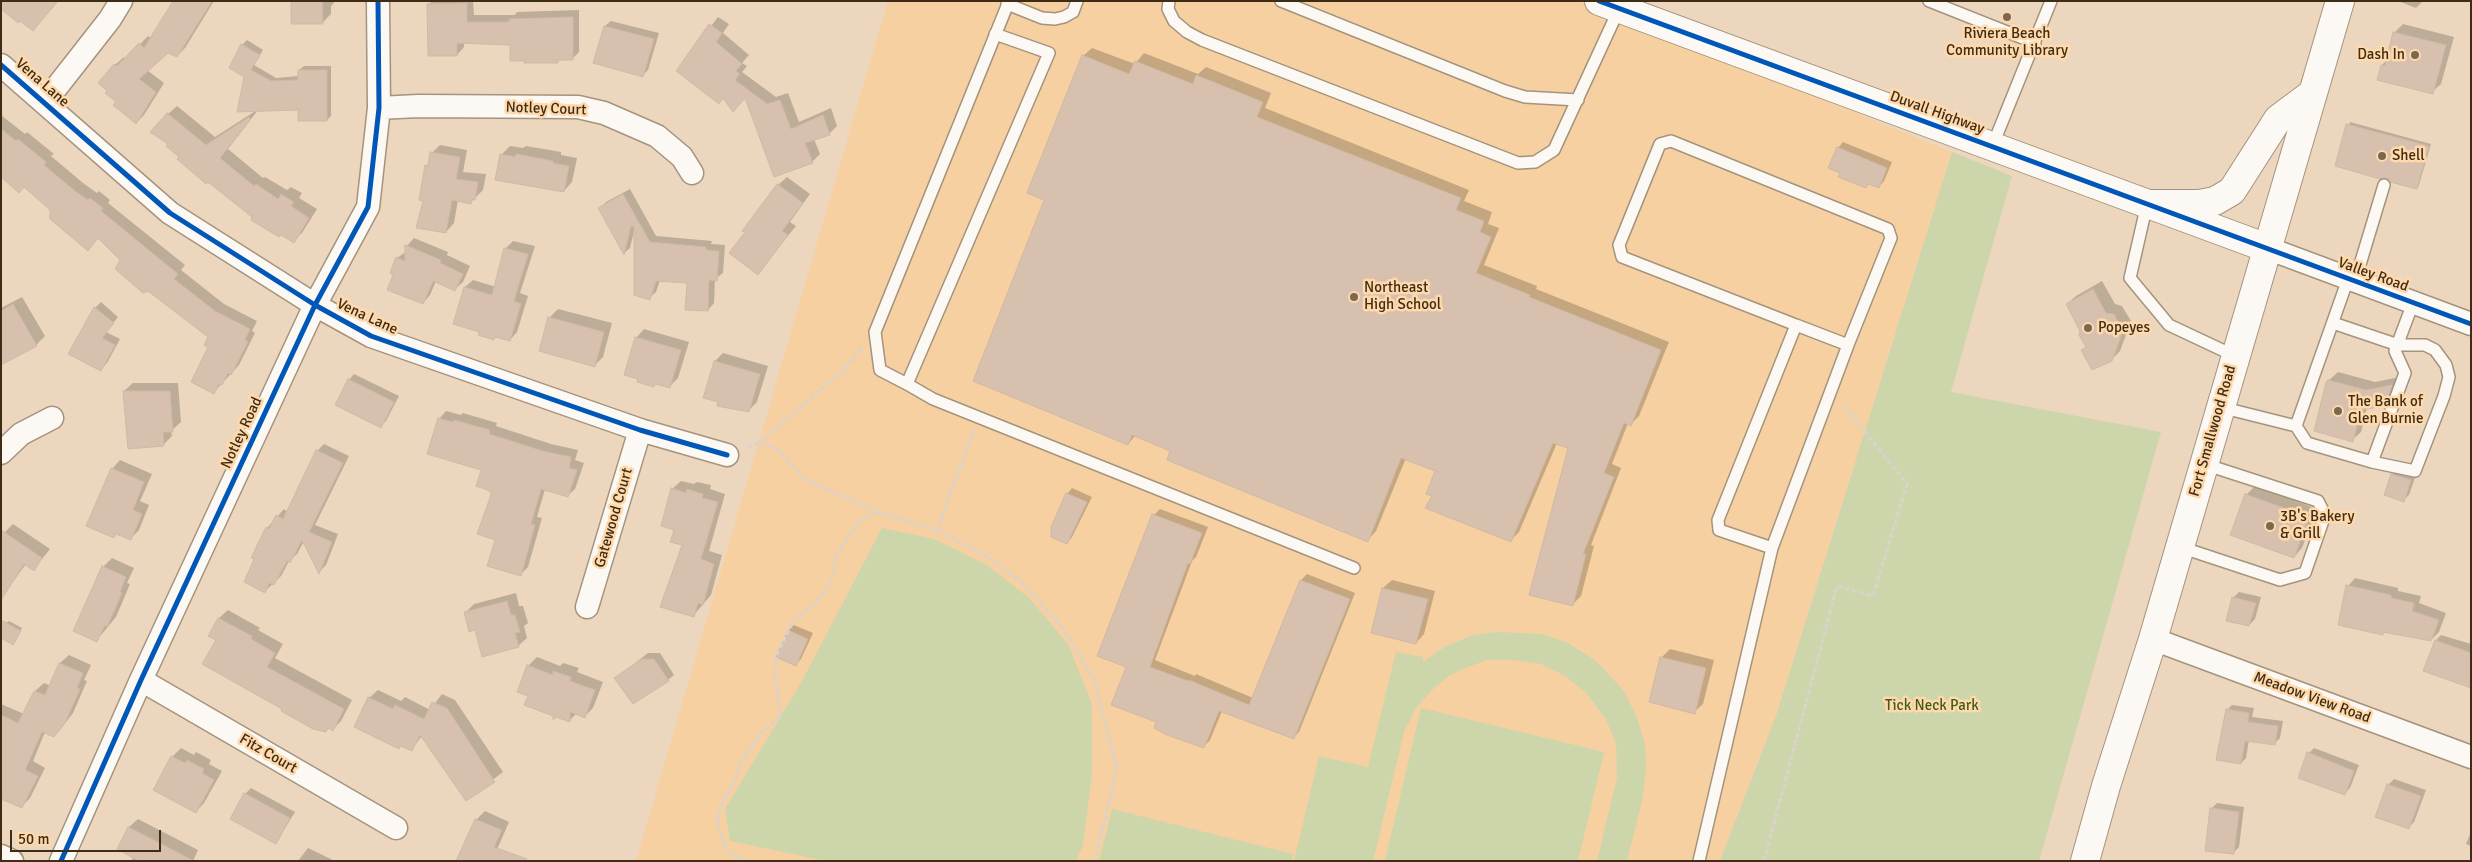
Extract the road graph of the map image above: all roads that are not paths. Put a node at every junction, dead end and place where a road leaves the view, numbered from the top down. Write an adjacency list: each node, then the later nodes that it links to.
1 (121, 1): 16 (street)
2 (378, 1): 17 (street, Notley Road)
3 (1077, 1): 9 (lane)
4 (1169, 1): 15 (lane)
5 (1281, 1): 15 (lane)
6 (1929, 1): 12 (lane)
7 (2051, 1): 12 (lane)
8 (2340, 1): 14 (main road, Fort Smallwood Road)
9 (1008, 3): 11 (lane)
10 (1609, 5): 15 (lane); 18 (main road, Duvall Highway)
11 (996, 34): 32 (lane); 32 (lane)
12 (2035, 43): 18 (lane)
13 (1, 65): 16 (street, Vena Lane)
14 (2313, 93): 21 (main road); 22 (main road, Fort Smallwood Road)
15 (1578, 100)
16 (45, 102): 25 (street, Vena Lane)
17 (379, 108): 19 (street, Notley Court); 25 (street, Notley Road)
18 (1992, 147): 21 (main road, Duvall Highway)
19 (692, 172)
20 (2384, 185): 23 (lane)
21 (2147, 204): 22 (main road, Duvall Highway); 31 (lane)
22 (2267, 248): 23 (street, Valley Road); 31 (main road, Fort Smallwood Road)
23 (2352, 280): 24 (street, Valley Road); 26 (lane)
24 (2413, 303): 27 (street, Valley Road); 30 (lane)
25 (315, 305): 36 (street, Vena Lane); 46 (street, Notley Road)
26 (2332, 323): 30 (lane); 35 (lane)
27 (2471, 324)
28 (1796, 325): 29 (lane); 29 (lane); 42 (lane)
29 (1848, 345): 42 (lane)
30 (2398, 345): 39 (lane); 39 (lane)
31 (2235, 356): 33 (main road, Fort Smallwood Road)
32 (907, 384): 43 (lane)
33 (2220, 407): 35 (lane); 40 (main road, Fort Smallwood Road)
34 (52, 418): 37 (street)
35 (2296, 426): 39 (lane)
36 (640, 430): 38 (street, Vena Lane); 44 (street, Gatewood Court)
37 (1, 453)
38 (727, 455)
39 (2372, 462)
40 (2204, 464): 41 (main road, Fort Smallwood Road); 41 (lane)
41 (2180, 546): 45 (main road, Fort Smallwood Road)
42 (1772, 548): 52 (lane)
43 (1354, 568)
44 (588, 607)
45 (2153, 639): 47 (street, Meadow View Road); 53 (main road, Fort Smallwood Road)
46 (141, 680): 48 (street, Fitz Court); 51 (street, Notley Road)
47 (2471, 757)
48 (396, 828)
49 (1, 856): 50 (street)
50 (12, 861)
51 (61, 861)
52 (1699, 861)
53 (2085, 861)

